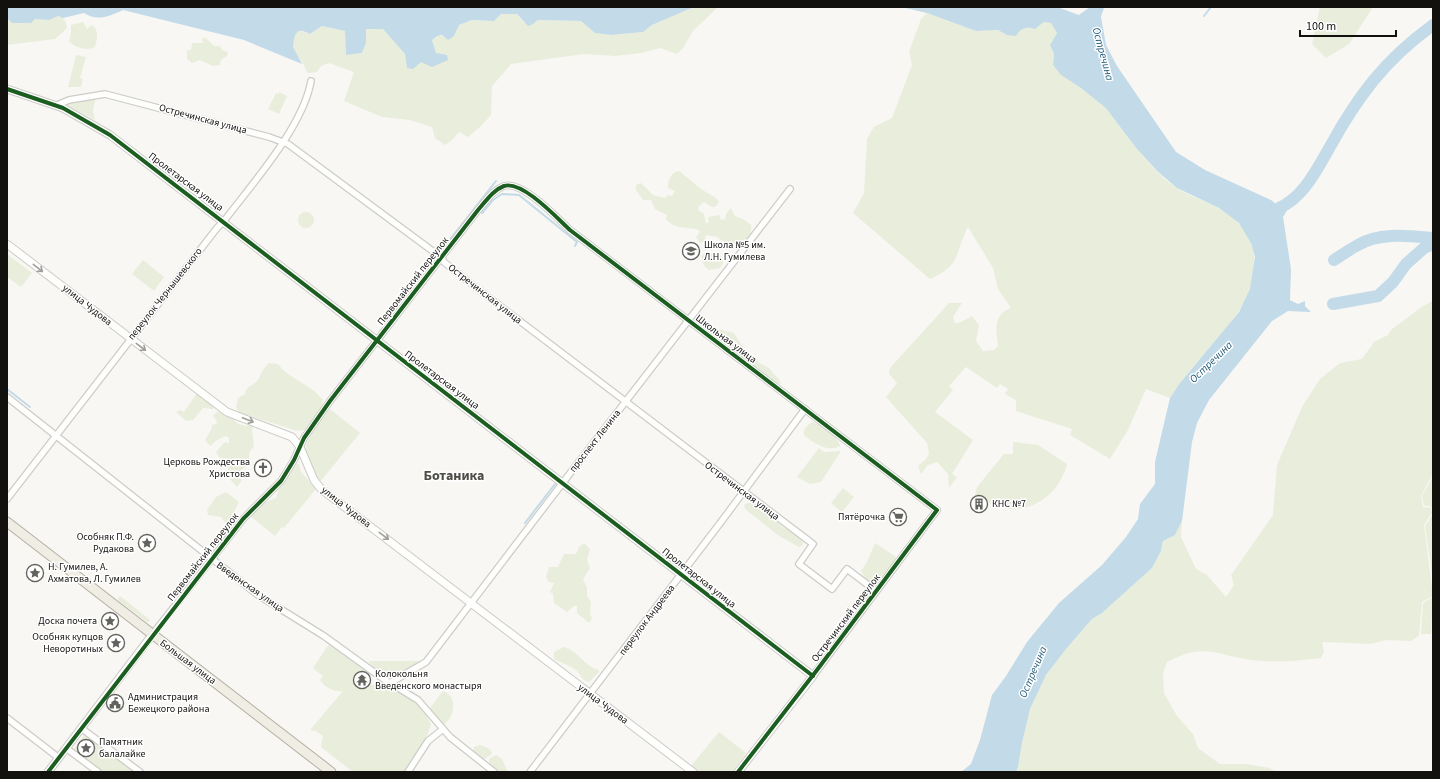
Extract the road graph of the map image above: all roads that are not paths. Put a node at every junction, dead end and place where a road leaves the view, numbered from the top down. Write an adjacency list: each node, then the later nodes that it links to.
1 (311, 82): 4 (street, переулок Чернышевского)
2 (7, 88): 3 (street)
3 (57, 105): 4 (street, Остречинская улица); 7 (street, Пролетарская улица)
4 (283, 143): 7 (street, переулок Чернышевского); 9 (street, Остречинская улица)
5 (504, 186): 9 (street, Первомайский переулок); 10 (street, Школьная улица)
6 (790, 189): 10 (street, проспект Ленина)
7 (224, 221): 11 (street, переулок Чернышевского); 12 (street, Пролетарская улица)
8 (7, 244): 11 (street, улица Чудова, one-way to 11)
9 (442, 258): 12 (street, Первомайский переулок); 14 (street, Остречинская улица)
10 (688, 320): 14 (street, проспект Ленина); 15 (street, Школьная улица)
11 (130, 338): 16 (street, переулок Чернышевского); 17 (street, улица Чудова, one-way to 17)
12 (377, 340): 17 (street, Первомайский переулок); 18 (street, Пролетарская улица)
13 (7, 397): 16 (street, Введенская улица)
14 (626, 402): 18 (street, проспект Ленина); 19 (street, Остречинская улица)
15 (805, 409): 19 (street, переулок Андреева); 21 (street, Школьная улица)
16 (56, 435): 20 (street, переулок Чернышевского); 23 (street, Введенская улица)
17 (300, 447): 23 (street, Первомайский переулок); 26 (street, улица Чудова, one-way to 26)
18 (562, 482): 24 (street, Пролетарская улица); 26 (street, проспект Ленина)
19 (744, 492): 24 (street, переулок Андреева); 25 (street, Остречинская улица)
20 (7, 500)
21 (937, 510): 25 (street, Остречинский переулок)
22 (7, 522): 27 (main road, Большая улица)
23 (211, 559): 27 (street, Первомайский переулок); 29 (street, Введенская улица)
24 (681, 574): 28 (street, Пролетарская улица); 30 (street, переулок Андреева)
25 (876, 591): 28 (street, Остречинский переулок)
26 (471, 603): 29 (street, проспект Ленина); 30 (street, улица Чудова)
27 (152, 635): 32 (street, Первомайский переулок); 39 (main road, Большая улица)
28 (813, 676): 44 (street, Остречинский переулок)
29 (390, 683): 33 (street, Введенская улица)
30 (590, 694): 42 (street, переулок Андреева); 43 (street, улица Чудова)
31 (7, 718): 35 (street)
32 (82, 728): 34 (street, Первомайский переулок); 38 (street)
33 (443, 729): 40 (street); 41 (street, Введенская улица)
34 (66, 748): 35 (street, Первомайский переулок); 37 (street)
35 (59, 758): 36 (street, Первомайский переулок)
36 (48, 772)
37 (98, 772)
38 (140, 772)
39 (331, 772)
40 (408, 772)
41 (494, 772)
42 (530, 772)
43 (694, 772)
44 (738, 772)

